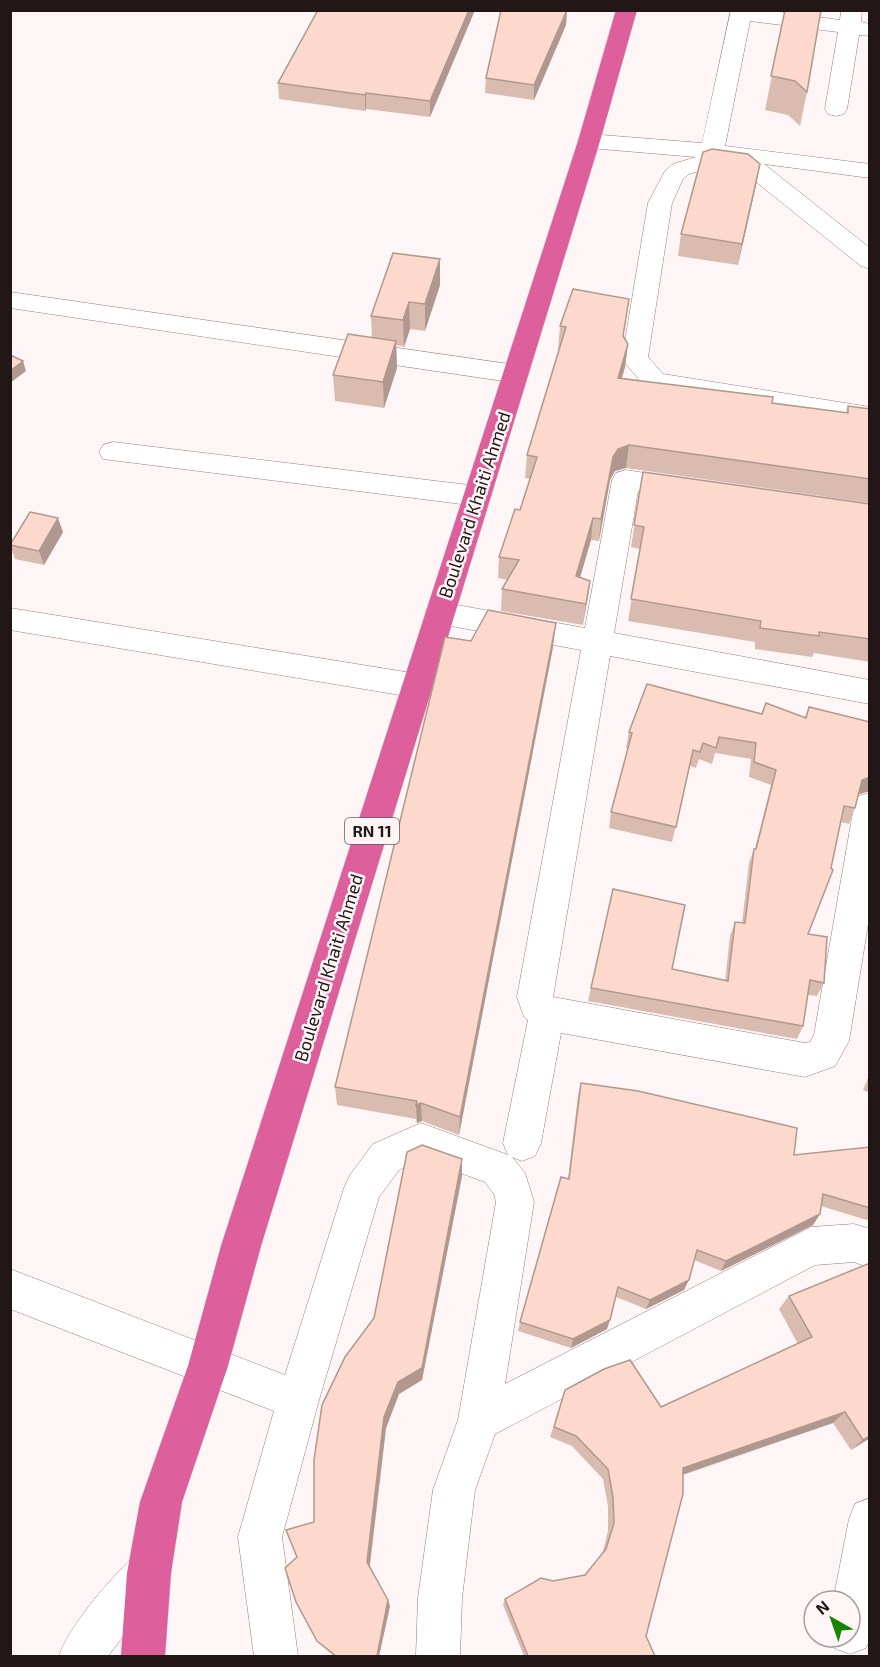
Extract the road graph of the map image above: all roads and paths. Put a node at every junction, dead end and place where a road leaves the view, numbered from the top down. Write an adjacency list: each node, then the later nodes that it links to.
1 (627, 10): 5 (highway, Boulevard Khaiti Ahmed / RN 11)
2 (742, 12): 3 (street); 6 (street)
3 (857, 23): 4 (street)
4 (836, 109)
5 (590, 141): 6 (street); 10 (highway, Boulevard Khaiti Ahmed / RN 11)
6 (727, 153): 7 (street); 8 (street); 11 (street)
7 (870, 171)
8 (870, 261)
9 (10, 300): 10 (street)
10 (516, 374): 14 (highway, Boulevard Khaiti Ahmed / RN 11)
11 (870, 416)
12 (113, 452): 14 (street)
13 (708, 491): 17 (street)
14 (477, 496): 15 (highway, Boulevard Khaiti Ahmed / RN 11)
15 (440, 614): 17 (street); 18 (highway, Boulevard Khaiti Ahmed / RN 11)
16 (10, 619): 18 (street)
17 (599, 643): 19 (street); 21 (street)
18 (418, 686): 25 (highway, Boulevard Khaiti Ahmed / RN 11)
19 (870, 692)
20 (870, 806): 21 (street)
21 (547, 1014): 22 (street)
22 (522, 1143)
23 (870, 1249): 27 (street)
24 (10, 1289): 25 (street)
25 (208, 1365): 26 (street); 29 (highway, Boulevard Khaiti Ahmed / RN 11)
26 (298, 1400): 27 (street); 33 (street)
27 (479, 1420): 34 (street)
28 (870, 1518): 30 (street)
29 (149, 1573): 31 (street); 32 (highway, Boulevard Khaiti Ahmed / RN 11)
30 (858, 1589)
31 (81, 1656)
32 (142, 1656)
33 (276, 1656)
34 (438, 1656)

